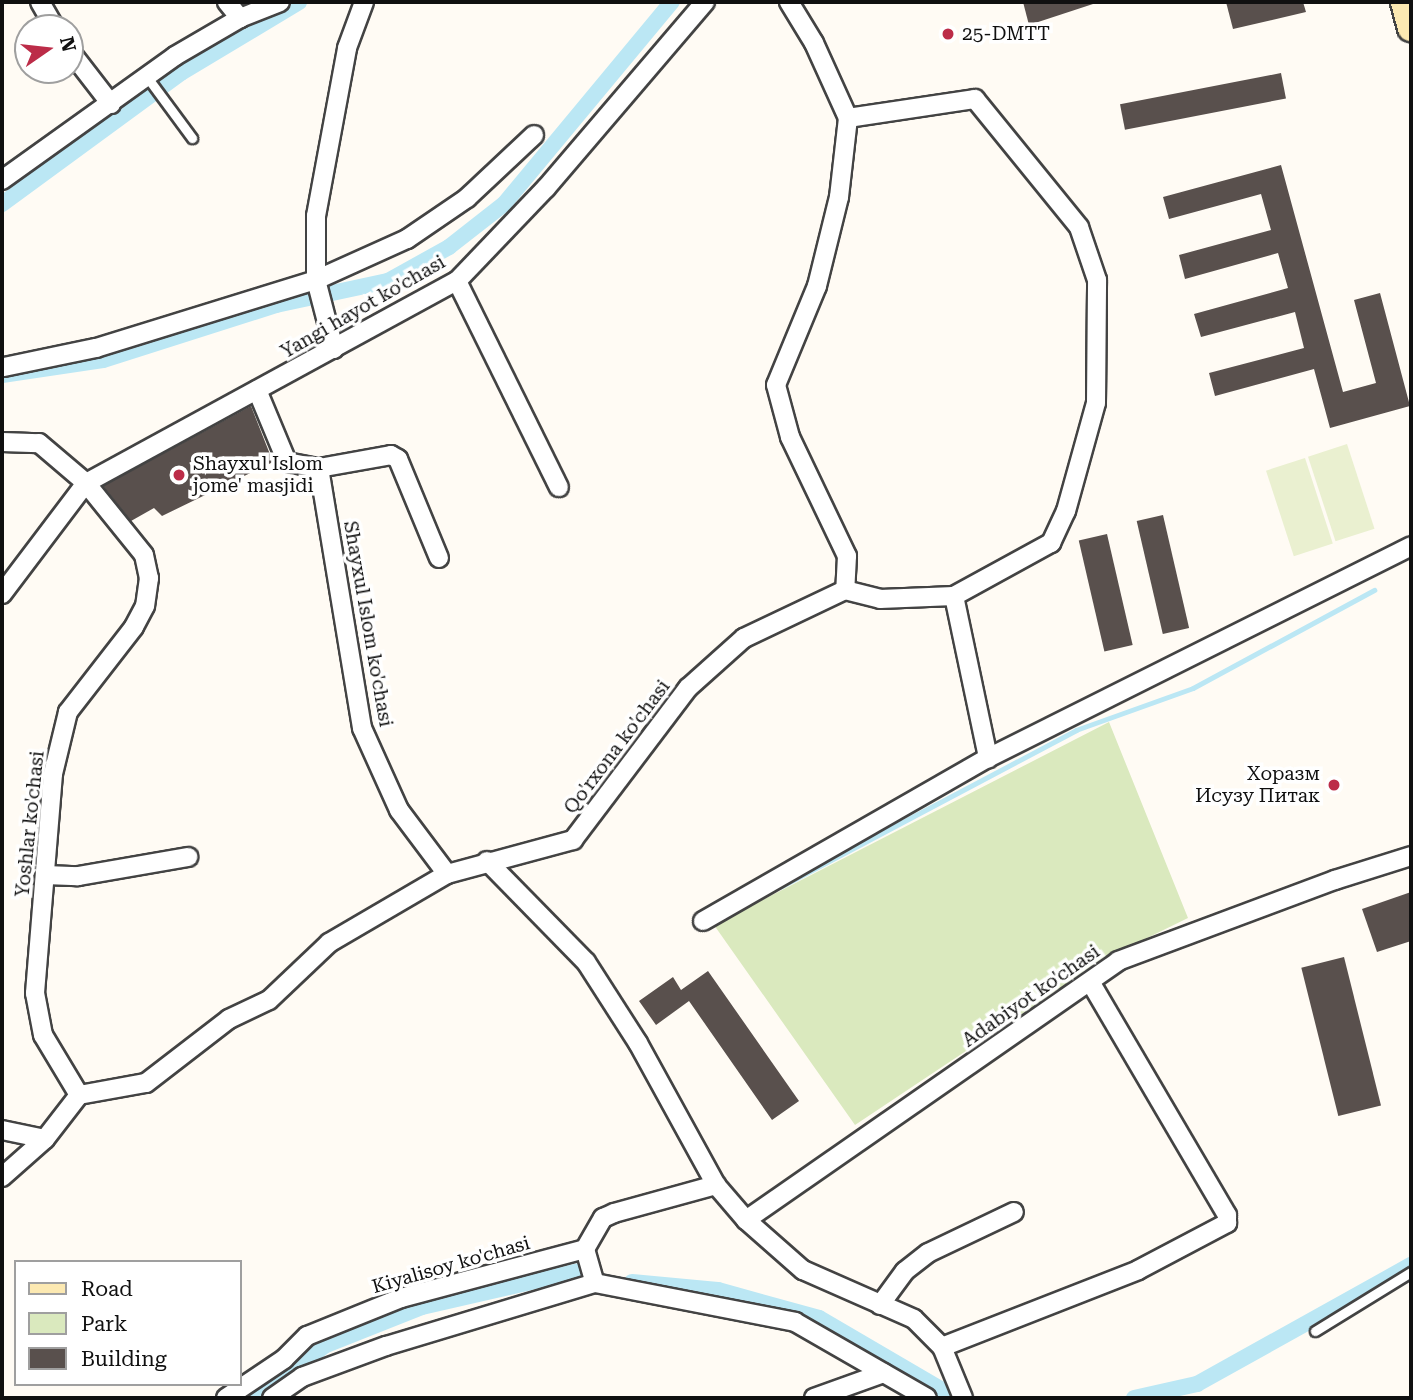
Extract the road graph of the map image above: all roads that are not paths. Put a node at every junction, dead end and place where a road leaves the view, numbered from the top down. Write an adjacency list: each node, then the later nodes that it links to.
1 (227, 2): 7 (street)
2 (280, 2): 7 (street)
3 (364, 2): 16 (street)
4 (705, 2): 17 (street, Yangi hayot ko'chasi)
5 (789, 2): 12 (street)
6 (1404, 2): 8 (main road)
7 (240, 18): 10 (street)
8 (1411, 28)
9 (84, 69): 11 (street)
10 (147, 77): 11 (street); 14 (lane)
11 (111, 104): 15 (street)
12 (848, 118): 27 (street); 29 (street)
13 (534, 135): 16 (street)
14 (192, 138)
15 (2, 180)
16 (316, 280): 18 (street); 19 (street)
17 (457, 281): 18 (street, Yangi hayot ko'chasi); 24 (street)
18 (334, 349): 20 (street, Yangi hayot ko'chasi)
19 (4, 367)
20 (257, 390): 22 (street); 23 (street, Yangi hayot ko'chasi)
21 (2, 442): 23 (street, Yoshlar ko'chasi)
22 (319, 468): 26 (street); 34 (street, Shayxul Islom ko'chasi)
23 (86, 482): 28 (street, Yangi hayot ko'chasi); 35 (street, Yoshlar ko'chasi)
24 (559, 487)
25 (1411, 546): 30 (street)
26 (439, 558)
27 (845, 590): 29 (street); 33 (street, Qo'rxona ko'chasi)
28 (2, 594)
29 (954, 596): 30 (street)
30 (988, 758): 36 (street)
31 (188, 856): 35 (street)
32 (1411, 856): 37 (street, Adabiyot ko'chasi)
33 (486, 861): 34 (street, Qo'rxona ko'chasi); 42 (street)
34 (447, 874): 38 (street, Qo'rxona ko'chasi)
35 (45, 875): 38 (street, Yoshlar ko'chasi)
36 (703, 921)
37 (1091, 983): 44 (street, Adabiyot ko'chasi); 50 (street)
38 (79, 1096): 40 (street)
39 (2, 1129): 40 (street)
40 (45, 1139): 41 (street)
41 (2, 1177)
42 (716, 1185): 44 (street); 45 (street)
43 (1014, 1212): 48 (street)
44 (746, 1220): 48 (street)
45 (585, 1249): 47 (street); 52 (street, Kiyalisoy ko'chasi)
46 (1411, 1272): 49 (lane)
47 (595, 1283): 51 (street); 53 (street)
48 (880, 1305): 50 (street)
49 (1315, 1331)
50 (942, 1347): 56 (street)
51 (884, 1373): 54 (street); 55 (street)
52 (226, 1398)
53 (272, 1398)
54 (814, 1398)
55 (928, 1398)
56 (963, 1398)

